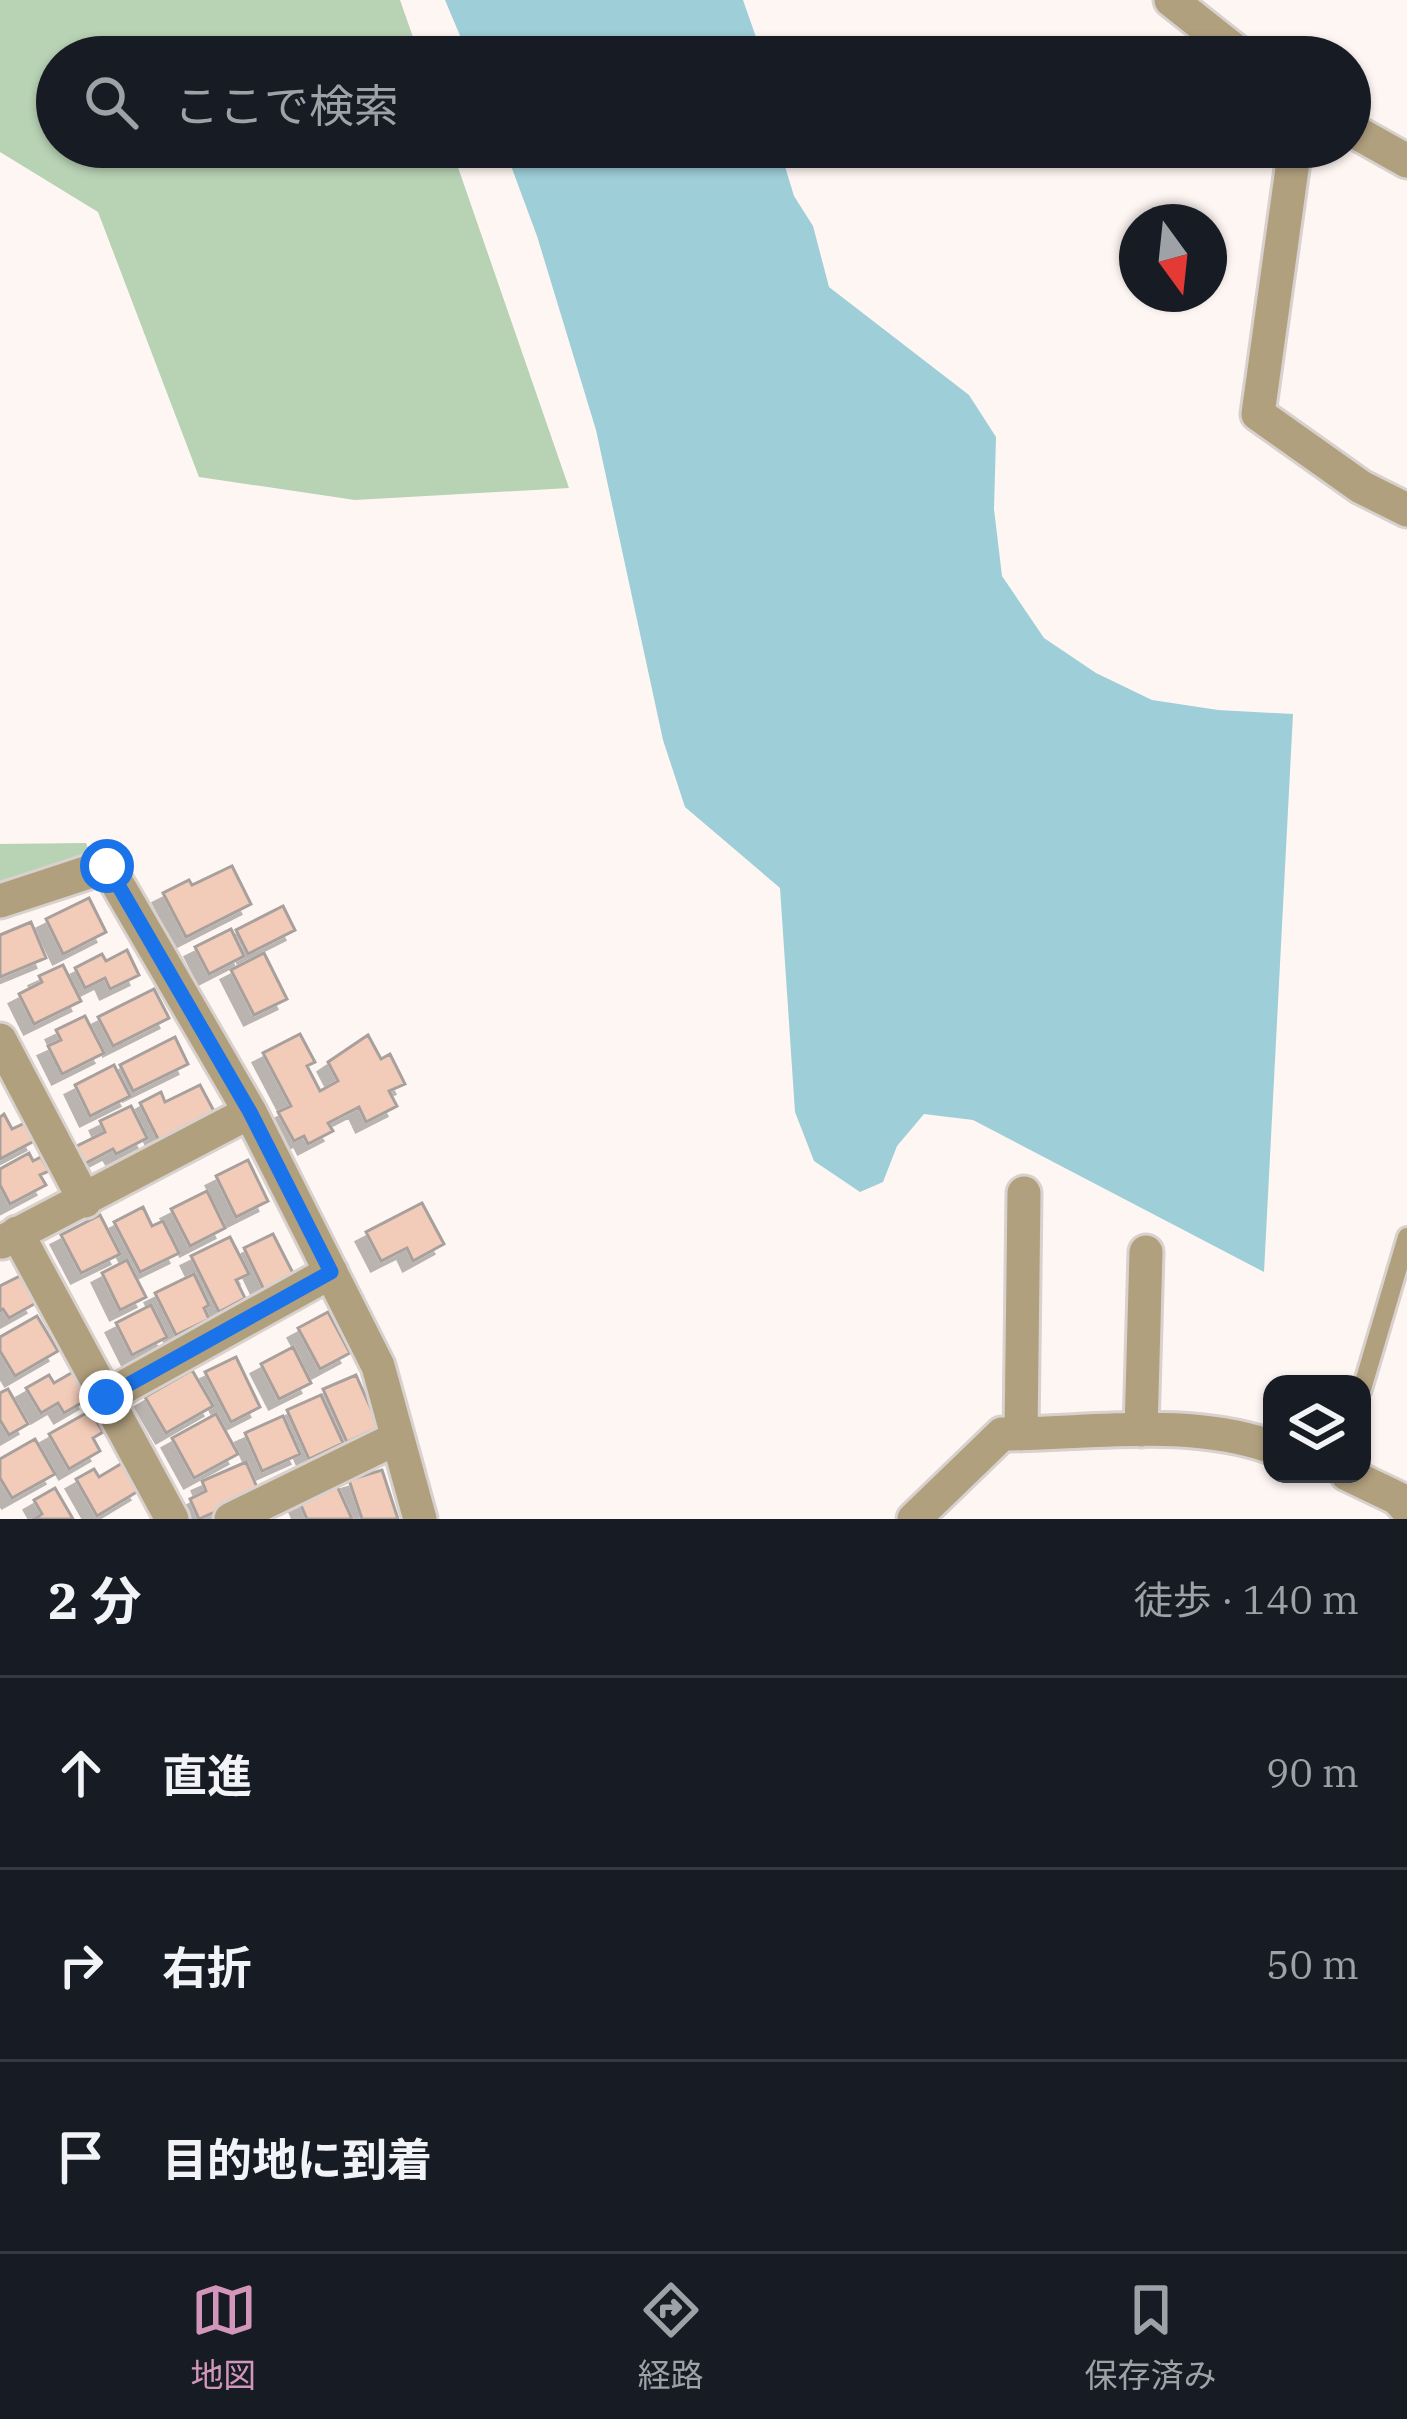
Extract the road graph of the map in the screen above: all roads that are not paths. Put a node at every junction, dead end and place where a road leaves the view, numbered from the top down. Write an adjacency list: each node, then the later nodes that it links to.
1 (1171, 0): 2 (street)
2 (1216, 36)
3 (1371, 141): 4 (street)
4 (1407, 160)
5 (1292, 168): 6 (street)
6 (1407, 510)
7 (0, 902): 9 (street)
8 (0, 1040): 11 (street)
9 (250, 1112): 11 (street); 15 (street)
10 (1024, 1193): 19 (street)
11 (85, 1201): 13 (street)
12 (1407, 1237): 16 (lane)
13 (9, 1238): 17 (street)
14 (1146, 1252): 18 (street)
15 (331, 1272): 17 (street); 20 (street)
16 (1366, 1375)
17 (106, 1397): 24 (street)
18 (1142, 1430): 19 (street); 21 (street)
19 (1021, 1434): 27 (street)
20 (397, 1438): 25 (street); 26 (street)
21 (1263, 1444)
22 (1366, 1483): 23 (street)
23 (1407, 1509)
24 (172, 1519)
25 (231, 1519)
26 (420, 1519)
27 (914, 1519)

